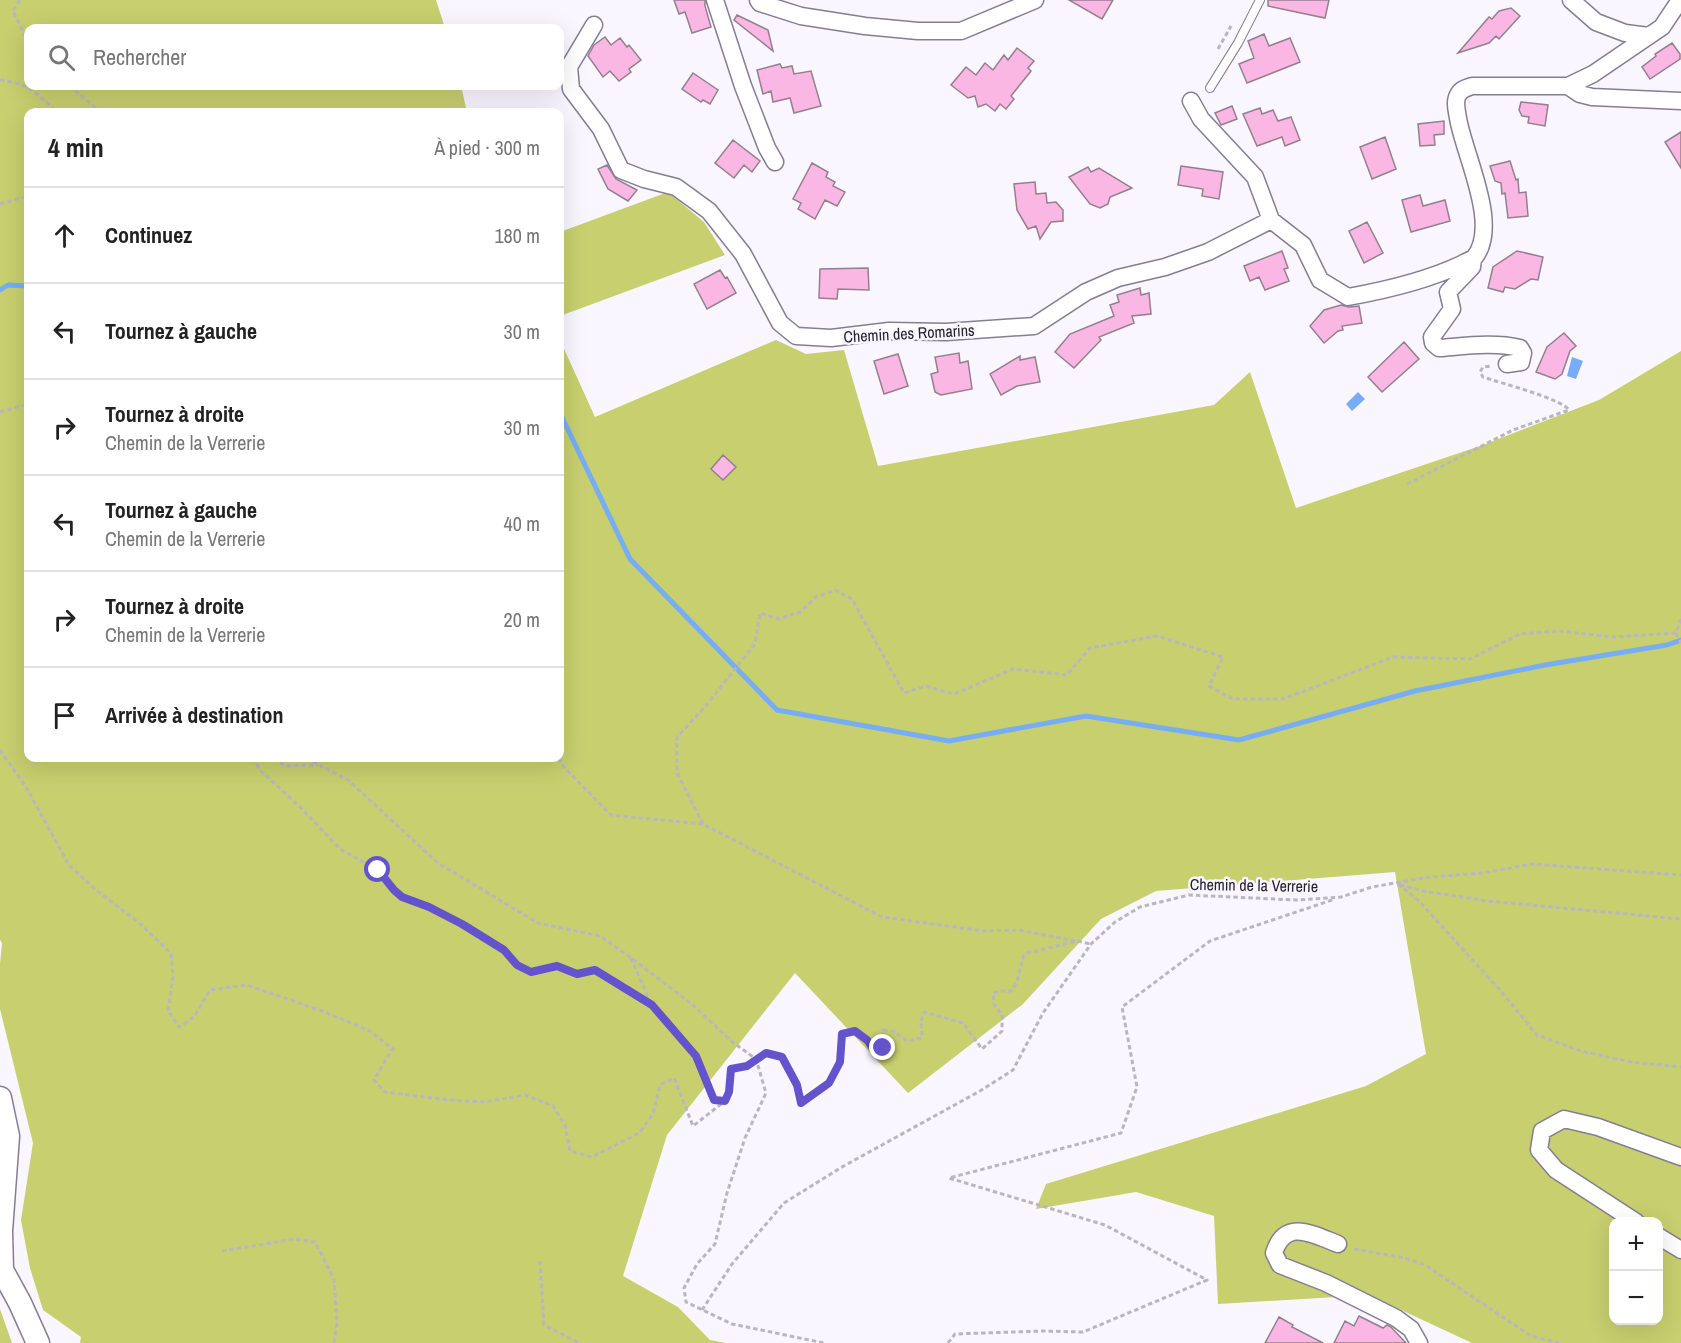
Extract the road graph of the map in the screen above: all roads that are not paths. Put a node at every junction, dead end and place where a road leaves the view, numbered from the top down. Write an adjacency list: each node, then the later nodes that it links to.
1 (715, 0): 13 (street)
2 (758, 0): 3 (street)
3 (1035, 0)
4 (1260, 0): 10 (lane)
5 (1571, 0): 8 (street)
6 (1680, 0): 8 (street)
7 (594, 25): 14 (street, Chemin des Romarins)
8 (1649, 36): 9 (street)
9 (1568, 86): 12 (street); 15 (street)
10 (1210, 88)
11 (1191, 101): 14 (street)
12 (1681, 101)
13 (775, 162)
14 (1271, 220): 15 (street)
15 (1473, 259): 16 (street)
16 (1507, 364)
17 (0, 1098): 23 (street)
18 (1681, 1157): 19 (street)
19 (1630, 1217)
20 (1663, 1239): 22 (street)
21 (1338, 1244): 24 (street)
22 (1681, 1250)
23 (38, 1343)
24 (1419, 1343)

